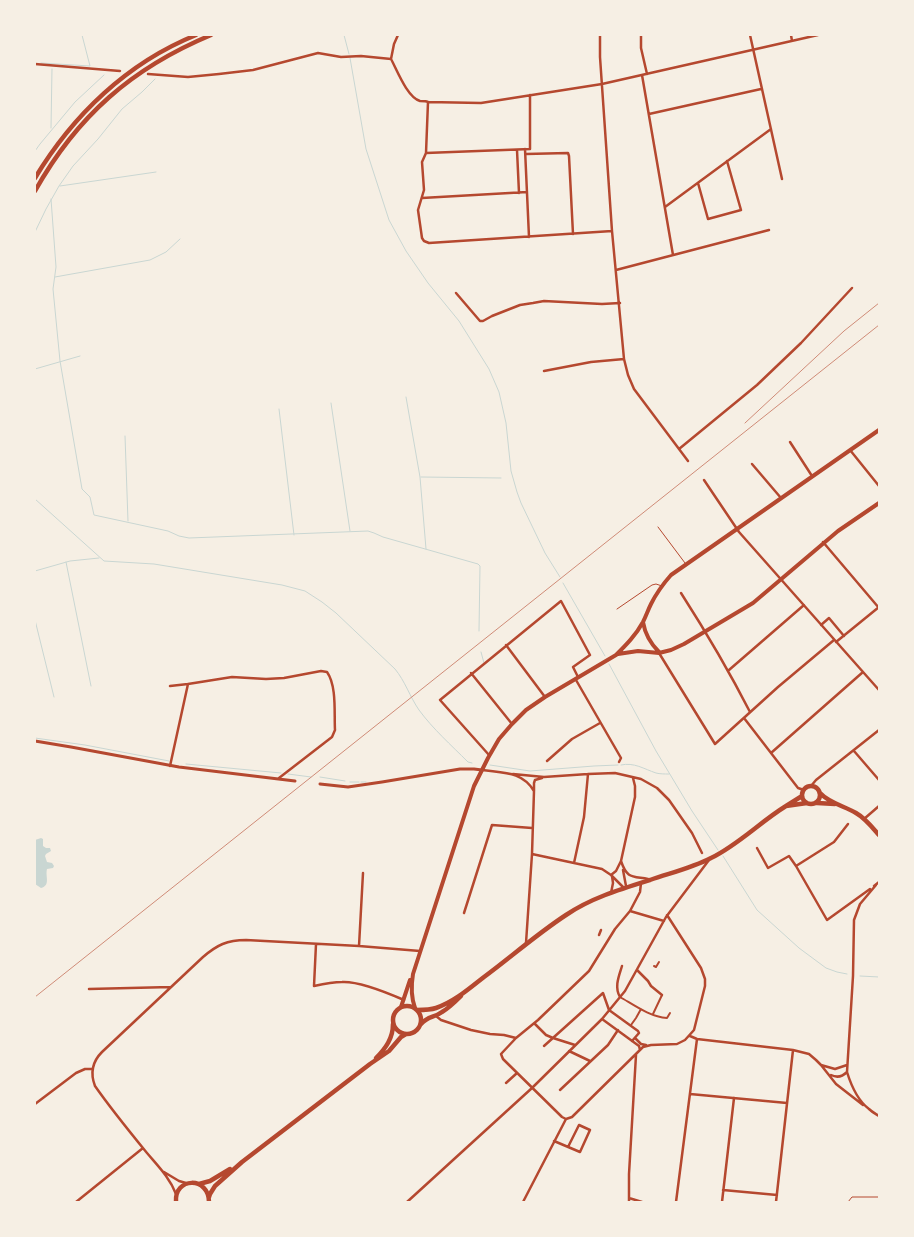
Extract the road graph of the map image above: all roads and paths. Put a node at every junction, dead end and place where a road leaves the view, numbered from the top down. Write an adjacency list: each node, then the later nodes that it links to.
1 (196, 35): 28 (main road)
2 (211, 35): 31 (main road)
3 (398, 35): 11 (street)
4 (600, 35): 17 (street)
5 (641, 35): 15 (street)
6 (750, 35): 10 (street)
7 (791, 35): 9 (street)
8 (818, 35): 9 (street)
9 (792, 41): 10 (street)
10 (753, 50): 15 (street); 18 (street)
11 (391, 58): 14 (street); 20 (street)
12 (35, 64): 13 (street)
13 (120, 71)
14 (148, 74)
15 (648, 74): 16 (street)
16 (642, 75): 17 (street); 21 (street)
17 (602, 84): 19 (street); 37 (street)
18 (761, 89): 21 (street); 22 (street)
19 (530, 96): 20 (street); 24 (street)
20 (428, 102): 25 (street)
21 (649, 114): 35 (street)
22 (771, 129): 27 (street); 29 (street)
23 (517, 149): 24 (street); 25 (street); 33 (street)
24 (526, 149): 26 (street)
25 (426, 153): 34 (street)
26 (526, 154): 32 (street); 38 (street)
27 (727, 161): 30 (street); 30 (street)
28 (35, 178)
29 (782, 179)
30 (698, 183): 35 (street)
31 (35, 191)
32 (526, 192): 33 (street); 39 (street)
33 (519, 193): 34 (street)
34 (422, 198): 39 (street)
35 (665, 207): 40 (street)
36 (769, 230): 40 (street)
37 (612, 231): 38 (street); 41 (street)
38 (573, 234): 39 (street)
39 (529, 237)
40 (673, 255): 41 (street)
41 (616, 270): 44 (street)
42 (852, 288): 49 (street)
43 (456, 293): 44 (street)
44 (620, 303): 45 (street)
45 (624, 359): 46 (street); 49 (street)
46 (544, 371)
47 (879, 430): 50 (main road)
48 (790, 442): 53 (street)
49 (679, 449): 51 (street)
50 (850, 450): 53 (main road); 55 (street)
51 (688, 461)
52 (752, 464): 56 (street)
53 (812, 476): 56 (main road)
54 (704, 480): 59 (street)
55 (879, 486)
56 (781, 498): 59 (main road)
57 (879, 503): 60 (main road)
58 (658, 527): 61 (lane)
59 (737, 529): 61 (main road); 62 (street)
60 (823, 542): 62 (main road); 66 (street)
61 (686, 564): 63 (main road)
62 (780, 579): 65 (street); 70 (main road)
63 (662, 586): 67 (lane); 68 (main road)
64 (681, 593): 70 (street)
65 (804, 605): 69 (street); 76 (street)
66 (879, 607): 71 (street)
67 (617, 609)
68 (643, 622): 74 (main road); 75 (main road)
69 (821, 624): 71 (street); 72 (street)
70 (706, 631): 74 (main road); 76 (street)
71 (844, 636): 72 (street)
72 (835, 641): 77 (street); 84 (street)
73 (506, 645): 78 (street); 79 (street); 83 (street)
74 (659, 653): 75 (main road); 85 (street)
75 (616, 655): 79 (main road)
76 (728, 670): 84 (street)
77 (863, 672): 82 (street); 91 (street)
78 (471, 673): 87 (street); 92 (street)
79 (577, 678): 83 (main road); 86 (street)
80 (188, 684): 81 (street); 95 (street); 101 (street)
81 (170, 686)
82 (879, 690)
83 (545, 697): 87 (main road)
84 (750, 712): 85 (street)
85 (744, 718): 91 (street)
86 (600, 723): 93 (street); 94 (street)
87 (512, 724): 92 (main road)
88 (879, 730): 90 (street)
89 (35, 742): 95 (street)
90 (854, 751): 102 (street); 105 (street)
91 (771, 753): 106 (street)
92 (489, 755): 96 (main road)
93 (547, 761)
94 (619, 762)
95 (170, 766): 101 (street)
96 (482, 770): 97 (street); 104 (street); 143 (main road)
97 (513, 774): 99 (street); 107 (street)
98 (588, 774): 99 (street); 100 (street); 124 (street)
99 (544, 777): 107 (street)
100 (633, 778): 120 (street); 123 (street)
101 (278, 779): 103 (street)
102 (879, 780)
103 (295, 781)
104 (320, 784)
105 (812, 786): 106 (main road); 108 (main road)
106 (804, 790): 109 (main road)
107 (534, 791): 117 (street)
108 (820, 793): 110 (main road); 112 (main road)
109 (802, 796): 111 (main road); 113 (main road)
110 (816, 803): 111 (main road); 112 (main road)
111 (807, 804): 113 (main road)
112 (839, 804): 115 (main road)
113 (786, 806): 122 (main road)
114 (879, 806): 115 (street)
115 (864, 819): 118 (main road)
116 (848, 824): 125 (street)
117 (532, 828): 121 (street); 135 (street)
118 (879, 835)
119 (757, 848): 125 (street)
120 (702, 853)
121 (532, 854): 124 (street); 141 (street)
122 (710, 859): 128 (main road); 136 (street)
123 (621, 861): 127 (street); 128 (street); 132 (street)
124 (574, 863): 127 (street)
125 (796, 866): 131 (street)
126 (363, 874): 142 (street)
127 (611, 875): 132 (street); 133 (street)
128 (650, 880): 130 (main road)
129 (879, 882): 131 (street)
130 (641, 883): 132 (main road); 134 (street)
131 (876, 885): 184 (street)
132 (625, 888): 133 (main road)
133 (611, 893): 141 (main road)
134 (630, 911): 137 (street); 164 (street)
135 (464, 913)
136 (667, 915): 137 (street); 169 (street)
137 (664, 920): 147 (street)
138 (602, 930): 139 (street)
139 (599, 935)
140 (316, 944): 142 (street); 149 (street); 154 (street)
141 (526, 945): 151 (main road)
142 (359, 946): 143 (street)
143 (421, 951): 148 (main road)
144 (659, 962): 146 (street)
145 (622, 966): 153 (street)
146 (654, 966)
147 (637, 970): 152 (street); 153 (street)
148 (414, 974): 154 (main road); 156 (main road)
149 (173, 987): 150 (street); 185 (street)
150 (89, 989)
151 (467, 990): 156 (main road); 161 (main road)
152 (662, 995): 160 (street)
153 (620, 997): 157 (street); 158 (street)
154 (404, 1000): 155 (main road)
155 (400, 1007): 156 (main road); 163 (main road)
156 (416, 1009): 166 (main road)
157 (641, 1009): 160 (street); 165 (street)
158 (609, 1010): 162 (street); 165 (street); 171 (street)
159 (670, 1013): 160 (street)
160 (653, 1014)
161 (436, 1016): 166 (main road); 170 (street)
162 (602, 1019): 167 (street); 174 (street)
163 (393, 1022): 168 (main road); 182 (main road)
164 (535, 1023): 170 (street); 171 (street)
165 (631, 1025): 173 (street)
166 (420, 1026): 168 (main road)
167 (618, 1030): 173 (street); 181 (street)
168 (406, 1034): 182 (main road)
169 (690, 1036): 172 (street); 175 (street)
170 (516, 1038): 187 (street)
171 (553, 1038): 174 (street); 176 (street)
172 (697, 1039): 178 (street); 192 (street)
173 (634, 1040): 175 (street); 177 (street)
174 (575, 1045): 179 (street)
175 (646, 1045): 177 (street)
176 (544, 1046)
177 (640, 1050): 180 (street)
178 (793, 1050): 183 (street); 194 (street)
179 (569, 1051): 181 (street); 190 (street)
180 (636, 1053): 198 (street); 210 (street)
181 (590, 1061): 191 (street)
182 (370, 1064): 202 (main road)
183 (821, 1065): 184 (street); 188 (street)
184 (847, 1065): 186 (street)
185 (92, 1069): 195 (street); 201 (street)
186 (847, 1072): 188 (street); 196 (street)
187 (517, 1073): 189 (street); 190 (street)
188 (829, 1075): 196 (street)
189 (506, 1083)
190 (532, 1088): 198 (street); 213 (street)
191 (560, 1090)
192 (690, 1094): 193 (street); 216 (street)
193 (734, 1098): 194 (street); 206 (street)
194 (787, 1103): 207 (street)
195 (35, 1104)
196 (868, 1109): 197 (street)
197 (879, 1116)
198 (566, 1119): 199 (street)
199 (554, 1141): 200 (street); 214 (street)
200 (568, 1147): 200 (street)
201 (143, 1148): 203 (street); 212 (street)
202 (242, 1162): 205 (main road); 211 (main road)
203 (163, 1171): 204 (street); 209 (street)
204 (186, 1184): 205 (main road); 209 (main road)
205 (199, 1184): 211 (main road)
206 (723, 1190): 207 (street); 217 (street)
207 (777, 1195): 218 (street)
208 (879, 1197): 219 (lane)
209 (175, 1199)
210 (629, 1200): 215 (street)
211 (209, 1201)
212 (76, 1202)
213 (407, 1202)
214 (523, 1202)
215 (642, 1202)
216 (676, 1202)
217 (722, 1202)
218 (776, 1202)
219 (848, 1202)

